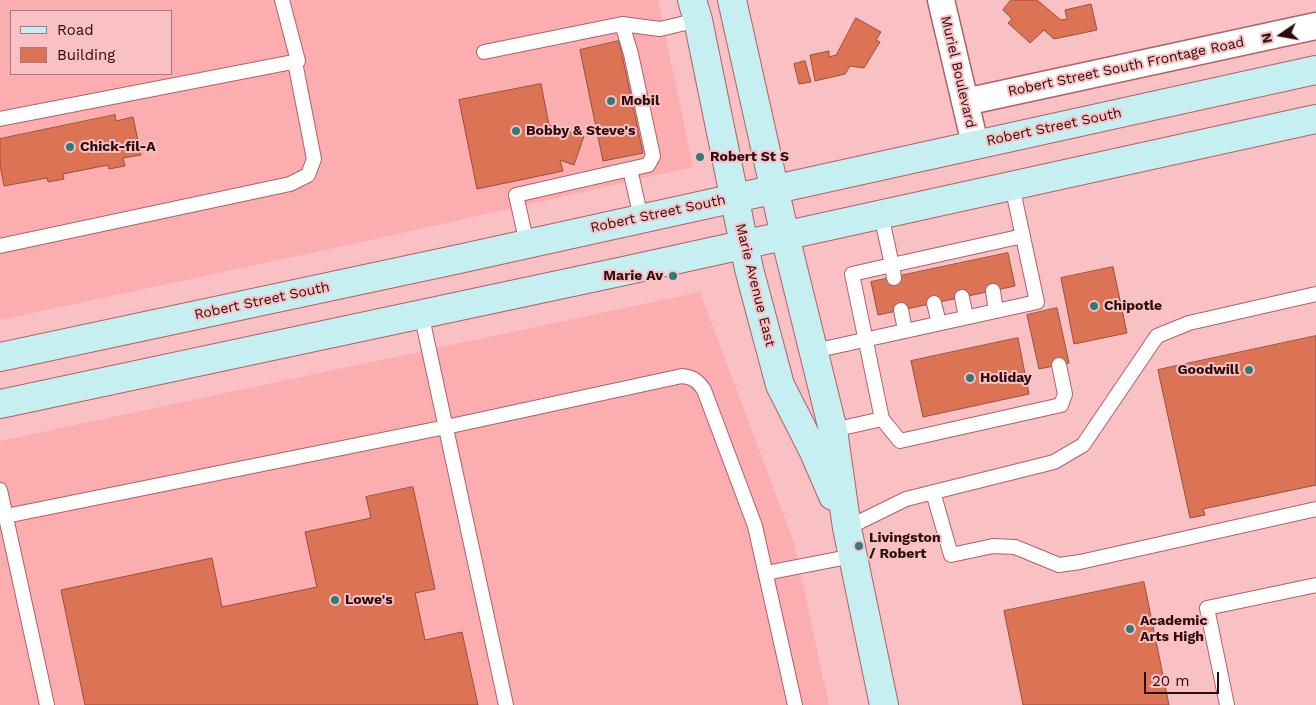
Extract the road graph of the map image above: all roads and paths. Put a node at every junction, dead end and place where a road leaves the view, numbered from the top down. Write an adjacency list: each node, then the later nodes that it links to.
1 (282, 0): 8 (lane)
2 (732, 0): 16 (main road, Marie Avenue East)
3 (941, 0): 10 (street, Muriel Boulevard)
4 (695, 10): 5 (lane); 17 (main road, Marie Avenue East)
5 (622, 24): 7 (lane); 14 (lane)
6 (1316, 26): 10 (street, Robert Street South Frontage Road)
7 (484, 52)
8 (295, 62): 11 (lane); 24 (lane)
9 (1316, 70): 13 (main road, Robert Street South)
10 (965, 102): 13 (street, Muriel Boulevard)
11 (0, 119)
12 (1316, 119): 15 (main road)
13 (975, 144): 16 (main road, Robert Street South)
14 (630, 169): 19 (lane); 22 (lane)
15 (1012, 186): 18 (main road); 21 (lane)
16 (774, 189): 17 (main road, Robert Street South); 20 (main road, Marie Avenue East)
17 (734, 198): 19 (main road, Robert Street South); 23 (main road, Marie Avenue East)
18 (882, 215): 20 (main road); 25 (lane)
19 (641, 218): 22 (main road, Robert Street South)
20 (785, 236): 23 (main road); 37 (main road, Marie Avenue East)
21 (1023, 236): 25 (lane); 31 (lane)
22 (526, 244): 38 (main road, Robert Street South)
23 (744, 245): 32 (main road); 48 (main road, Marie Avenue East)
24 (0, 246)
25 (893, 271): 36 (lane)
26 (993, 291): 31 (lane)
27 (1316, 294): 45 (lane)
28 (962, 297): 33 (lane)
29 (934, 303): 34 (lane)
30 (901, 310): 35 (lane)
31 (996, 311): 33 (lane)
32 (421, 314): 40 (main road); 42 (lane)
33 (966, 317): 34 (lane)
34 (939, 323): 35 (lane)
35 (905, 330): 36 (lane)
36 (865, 339): 37 (lane); 41 (lane)
37 (814, 351): 43 (main road, Marie Avenue East)
38 (0, 357)
39 (1059, 365): 41 (lane)
40 (0, 404)
41 (882, 419): 43 (lane)
42 (446, 427): 47 (lane); 50 (lane); 53 (lane)
43 (833, 430): 48 (main road, Marie Avenue East)
44 (0, 490): 47 (lane)
45 (933, 492): 46 (lane); 48 (lane)
46 (1316, 509)
47 (6, 516): 52 (lane)
48 (847, 528): 49 (main road, Marie Avenue East)
49 (853, 556): 50 (lane); 55 (main road, Marie Avenue East)
50 (766, 574): 54 (lane)
51 (1316, 585): 56 (lane)
52 (47, 705)
53 (506, 705)
54 (795, 705)
55 (884, 705)
56 (1227, 705)

